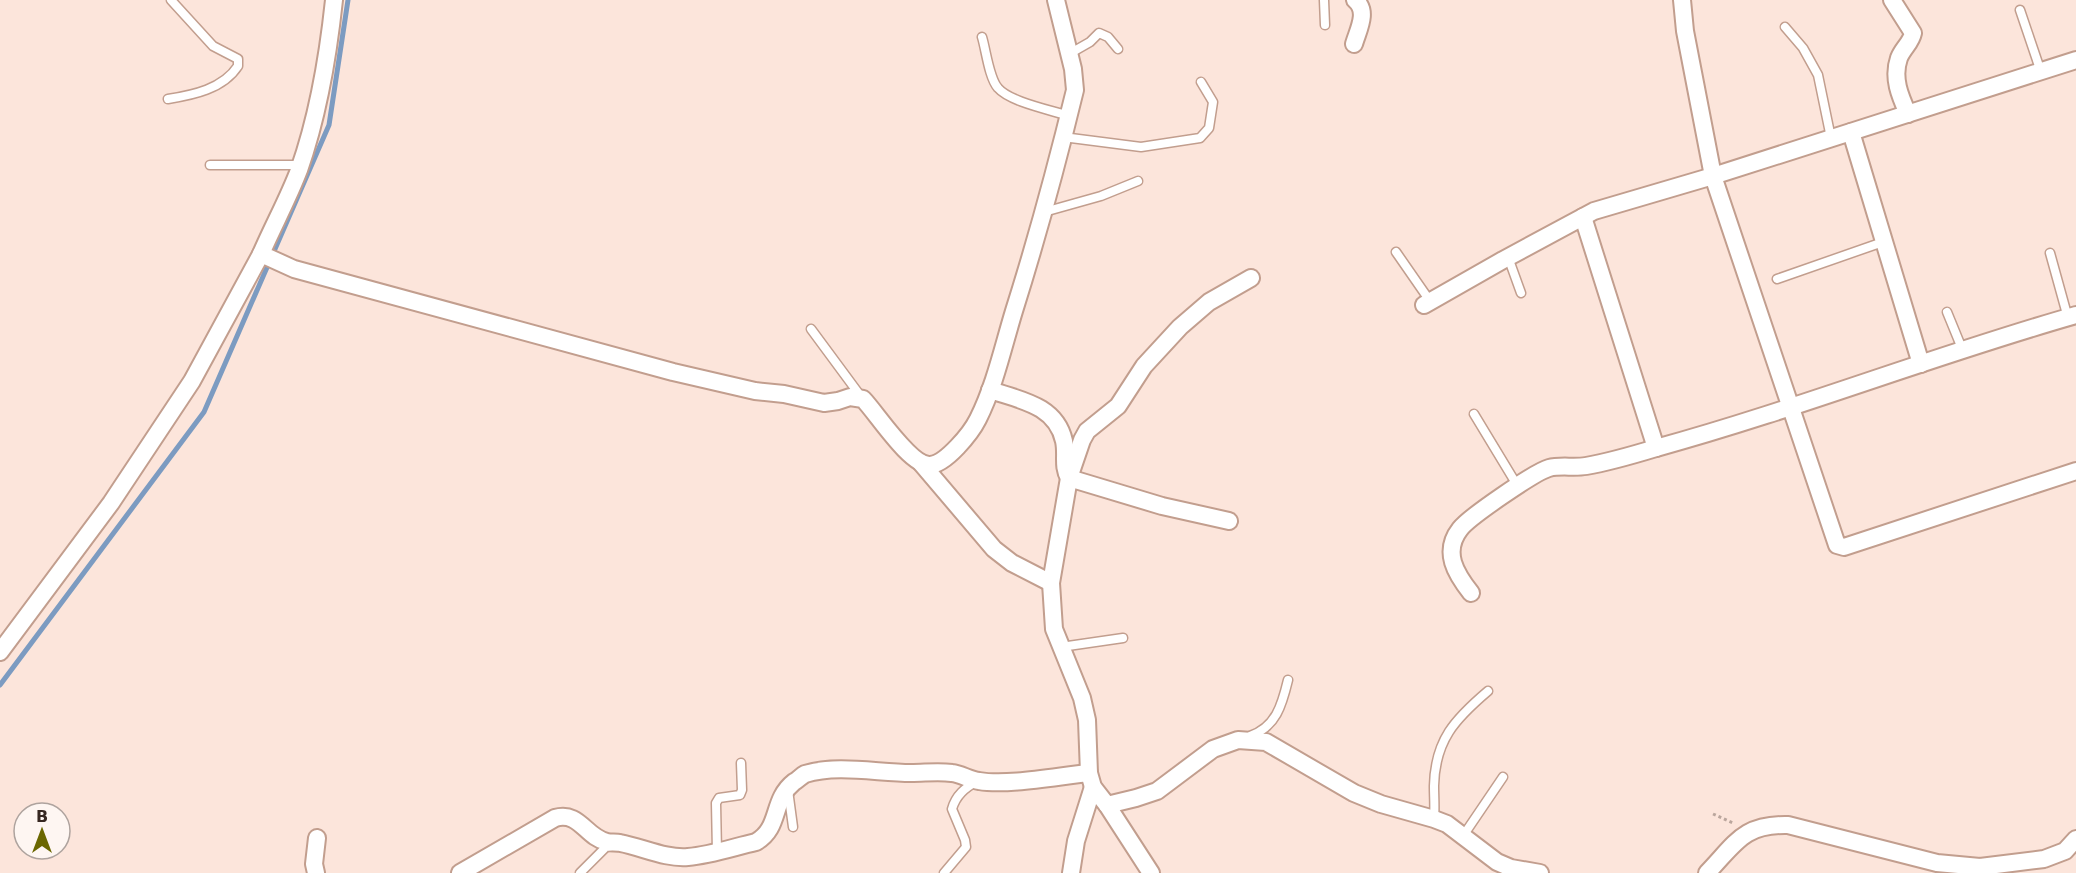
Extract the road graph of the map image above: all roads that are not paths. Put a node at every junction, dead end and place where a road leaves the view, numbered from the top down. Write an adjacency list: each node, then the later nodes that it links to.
1 (171, 0): 18 (lane)
2 (334, 0): 25 (street)
3 (1056, 0): 14 (street)
4 (1324, 0): 9 (lane)
5 (1355, 0): 12 (street)
6 (1682, 0): 26 (street)
7 (1892, 0): 19 (street)
8 (2020, 10): 16 (lane)
9 (1325, 25)
10 (1785, 27): 23 (lane)
11 (982, 37): 20 (lane)
12 (1354, 44)
13 (1118, 50): 14 (lane)
14 (1069, 54): 20 (street)
15 (2076, 60): 16 (street)
16 (2041, 72): 19 (street)
17 (1201, 82): 22 (lane)
18 (168, 99)
19 (1908, 114): 21 (street)
20 (1069, 116): 22 (street)
21 (1851, 132): 23 (street); 30 (street)
22 (1063, 137): 28 (street)
23 (1831, 138): 26 (street)
24 (210, 165): 25 (lane)
25 (300, 165): 33 (street)
26 (1713, 176): 29 (street); 46 (street)
27 (1138, 181): 28 (lane)
28 (1044, 212): 44 (street)
29 (1583, 217): 34 (street); 48 (street)
30 (1882, 242): 36 (lane); 43 (street)
31 (1396, 252): 38 (lane)
32 (2050, 253): 40 (lane)
33 (263, 255): 45 (street); 58 (street)
34 (1508, 257): 37 (lane); 38 (street)
35 (1251, 278): 51 (street)
36 (1777, 279)
37 (1521, 293)
38 (1427, 303)
39 (1947, 312): 42 (lane)
40 (2072, 316): 42 (street)
41 (812, 329): 45 (lane)
42 (1963, 351): 43 (street)
43 (1921, 364): 46 (street)
44 (990, 390): 49 (street); 51 (street)
45 (863, 399): 49 (street)
46 (1790, 408): 48 (street); 50 (street)
47 (1474, 414): 52 (lane)
48 (1656, 448): 52 (street)
49 (921, 463): 54 (street)
50 (2076, 471)
51 (1069, 478): 53 (street); 54 (street)
52 (1517, 485): 55 (street)
53 (1229, 521)
54 (1051, 584): 57 (street)
55 (1471, 593)
56 (1123, 638): 57 (lane)
57 (1061, 647): 64 (street)
58 (0, 652)
59 (1288, 680): 61 (lane)
60 (1488, 691): 68 (lane)
61 (1238, 740): 67 (street); 68 (street)
62 (741, 763): 74 (lane)
63 (1503, 777): 70 (lane)
64 (1091, 780): 65 (street); 67 (street); 79 (street)
65 (978, 781): 66 (street); 78 (lane)
66 (788, 787): 69 (lane); 74 (street)
67 (1107, 805): 80 (street)
68 (1434, 819): 70 (street)
69 (793, 827)
70 (1463, 836): 81 (street)
71 (317, 838): 75 (street)
72 (2076, 839): 82 (street)
73 (621, 843): 74 (street); 76 (street); 77 (lane)
74 (717, 852)
75 (316, 873)
76 (460, 873)
77 (580, 873)
78 (944, 873)
79 (1071, 873)
80 (1151, 873)
81 (1540, 873)
82 (1707, 873)

